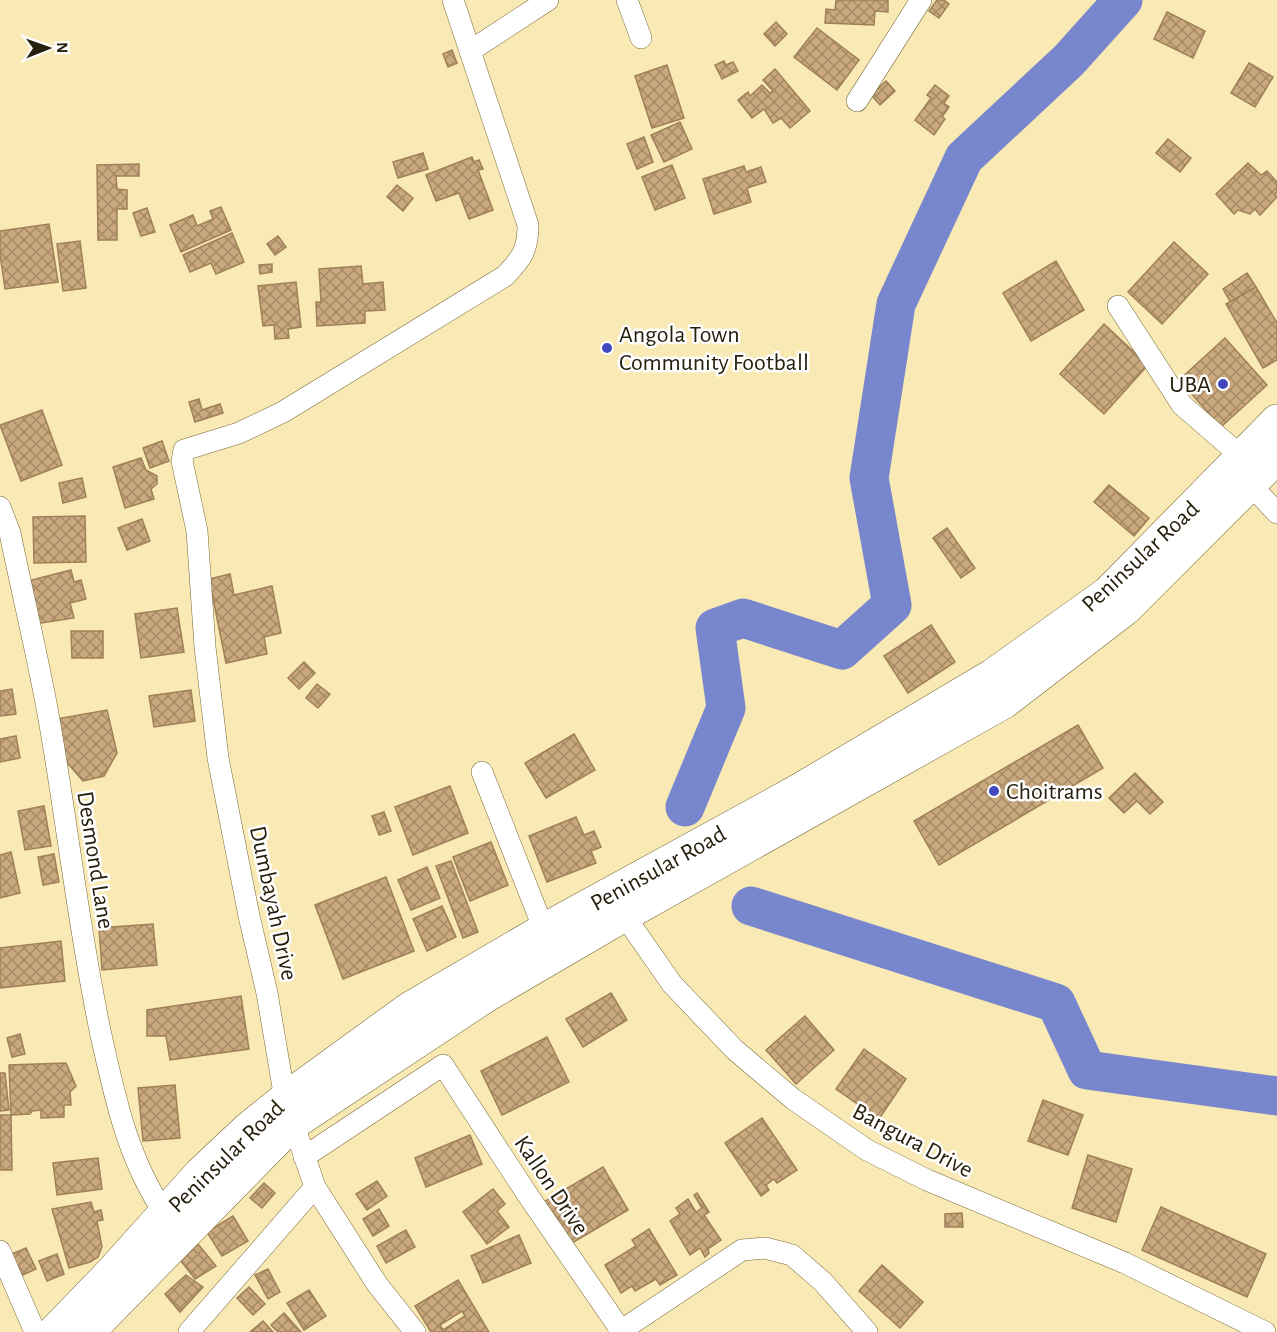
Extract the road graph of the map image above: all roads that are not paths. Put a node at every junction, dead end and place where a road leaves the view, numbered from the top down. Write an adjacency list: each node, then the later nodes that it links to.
1 (453, 0): 6 (street)
2 (548, 0): 6 (street)
3 (627, 0): 5 (street)
4 (921, 0): 7 (street)
5 (641, 38)
6 (470, 51): 17 (street, Dumbayah Drive)
7 (857, 101)
8 (1118, 306): 11 (street)
9 (1277, 421): 11 (main road, Peninsular Road)
10 (1277, 457): 11 (main road, Peninsular Road)
11 (1246, 471): 13 (street); 15 (main road, Peninsular Road)
12 (0, 507): 20 (street, Desmond Lane)
13 (1277, 513)
14 (482, 772): 16 (street)
15 (617, 904): 16 (main road, Peninsular Road); 17 (main road, Peninsular Road); 29 (street, Bangura Drive)
16 (544, 930): 17 (main road, Peninsular Road)
17 (288, 1112): 18 (street, Dumbayah Drive); 20 (main road, Peninsular Road); 24 (main road, Peninsular Road)
18 (304, 1157): 19 (street, Dumbayah Drive); 27 (street, Kallon Drive)
19 (315, 1187): 25 (street); 26 (street, Dumbayah Drive)
20 (165, 1214): 23 (main road, Peninsular Road)
21 (0, 1251): 22 (street)
22 (35, 1332)
23 (54, 1332)
24 (88, 1332)
25 (189, 1332)
26 (415, 1332)
27 (621, 1332): 28 (street)
28 (867, 1332)
29 (1265, 1332)

